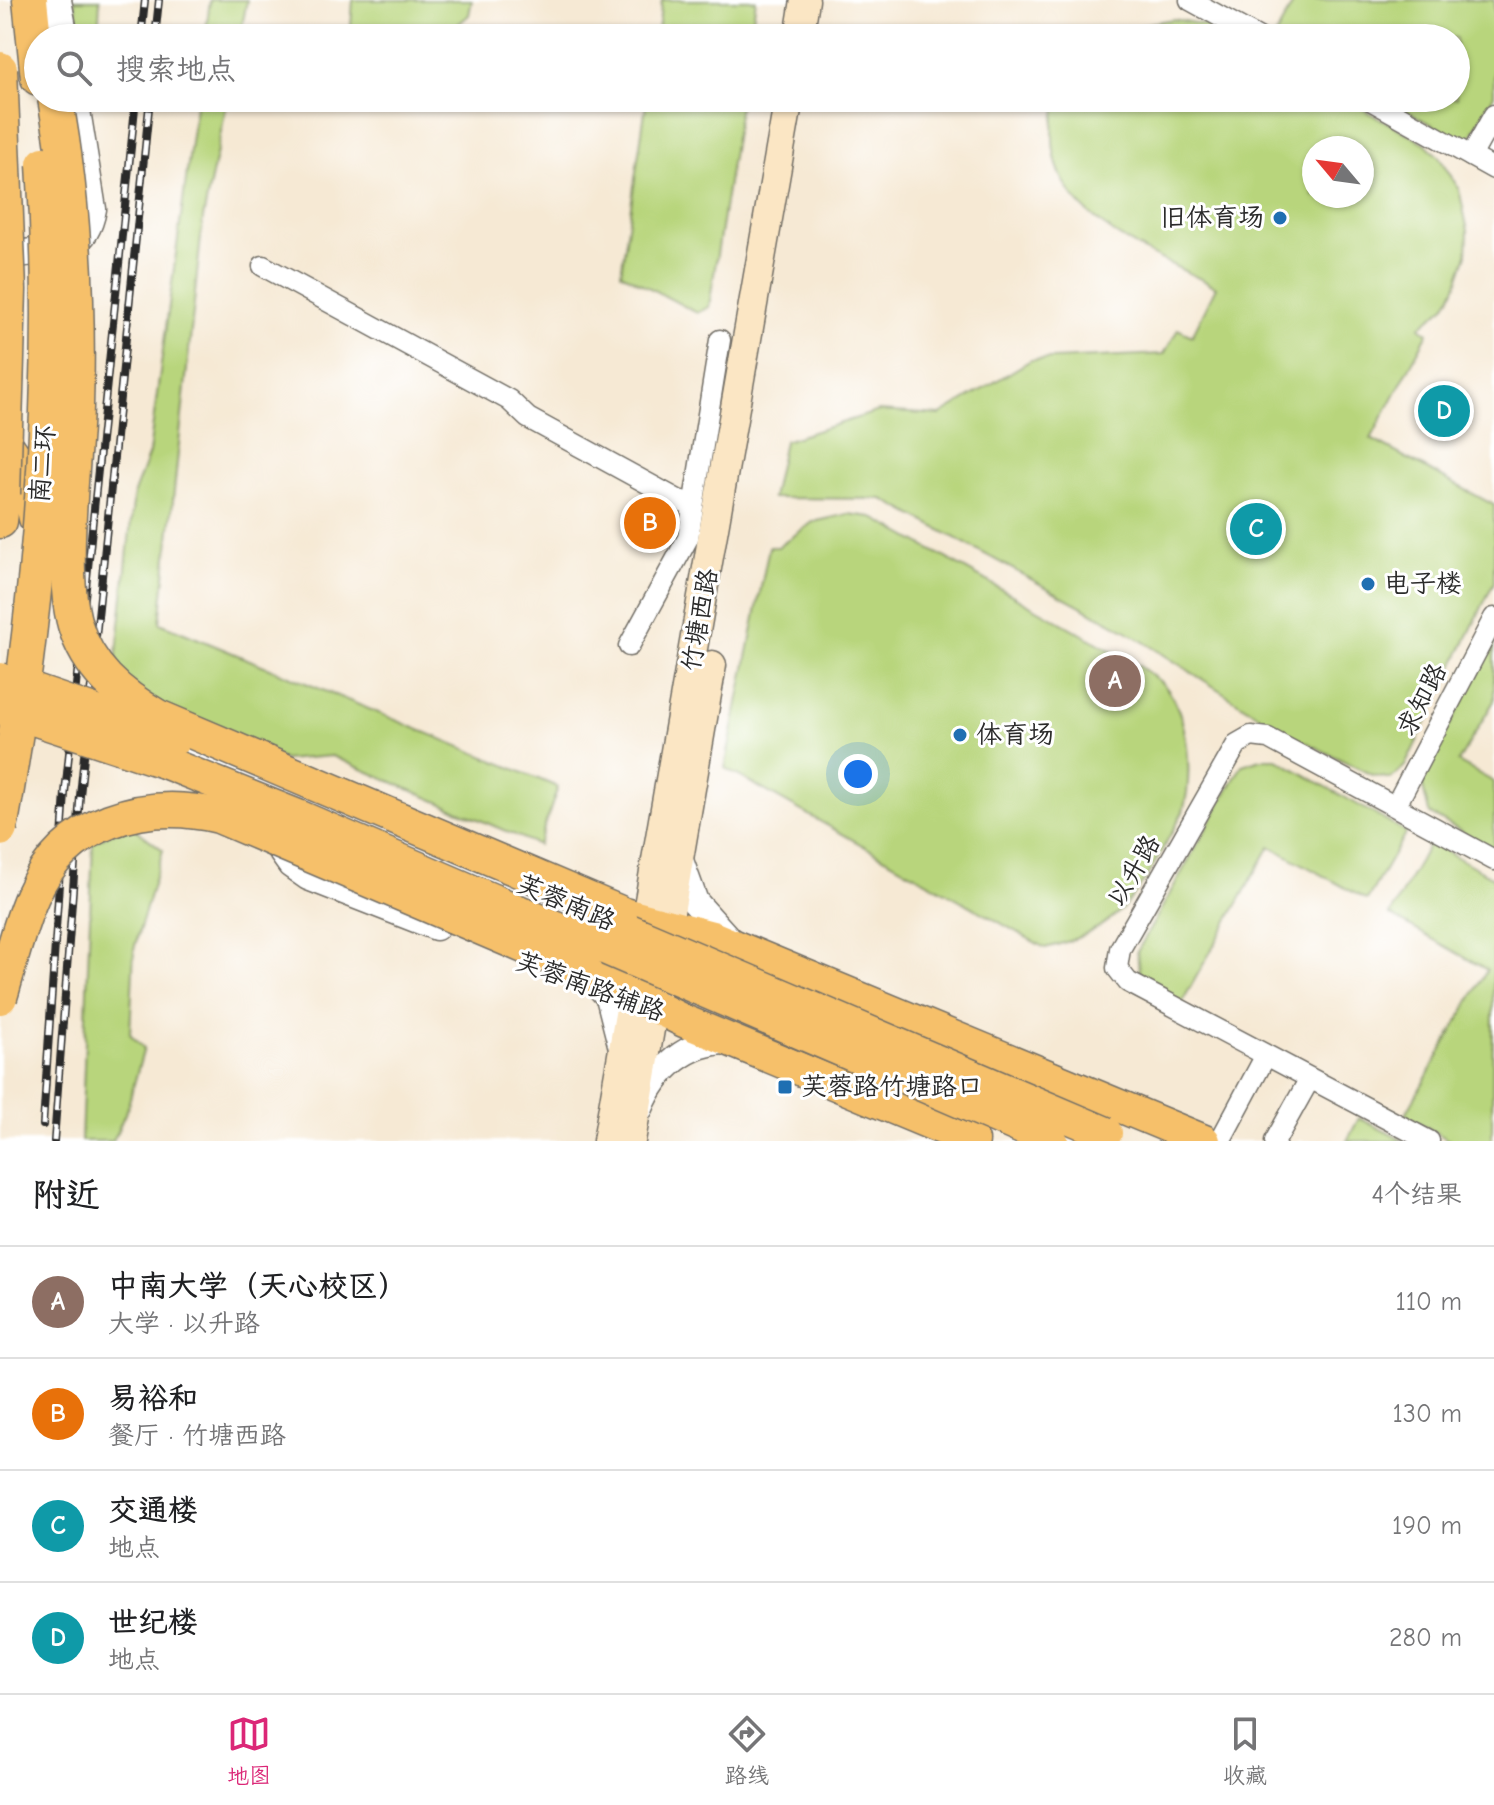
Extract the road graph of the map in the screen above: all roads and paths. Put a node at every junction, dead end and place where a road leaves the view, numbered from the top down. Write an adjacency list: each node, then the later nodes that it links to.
1 (33, 0): 6 (highway); 7 (highway)
2 (58, 0): 8 (street)
3 (805, 0): 9 (main road)
4 (821, 0): 10 (main road)
5 (1190, 0): 11 (street)
6 (35, 24)
7 (40, 24)
8 (62, 24)
9 (801, 24)
10 (817, 24)
11 (1234, 24)
12 (0, 69): 27 (highway, bridge)
13 (40, 112): 28 (highway, 南二环, bridge)
14 (57, 112): 39 (highway, bridge)
15 (77, 112): 22 (street)
16 (787, 112): 37 (main road, 竹塘西路)
17 (802, 112): 37 (main road, 竹塘西路)
18 (1392, 112): 20 (street)
19 (1494, 115): 20 (street)
20 (1471, 156): 21 (street)
21 (1494, 169)
22 (0, 259)
23 (263, 266): 26 (street)
24 (720, 340): 26 (street)
25 (0, 436): 28 (highway, bridge)
26 (693, 504): 30 (street)
27 (2, 507)
28 (37, 540): 36 (highway, 南二环, bridge)
29 (1494, 618): 35 (street, 求知路)
30 (629, 646)
31 (0, 679): 48 (main road, 芙蓉南路, bridge)
32 (0, 708): 51 (main road, 芙蓉南路, bridge)
33 (230, 779): 34 (street, 芙蓉南路辅路); 43 (street, 芙蓉南路辅路); 43 (street, 芙蓉南路辅路)
34 (257, 779): 39 (street, 芙蓉南路辅路); 39 (street, 芙蓉南路辅路)
35 (1396, 805): 38 (street, 以升路); 45 (street, 以升路)
36 (0, 829)
37 (668, 850): 39 (main road, 竹塘西路); 40 (street)
38 (1494, 860)
39 (648, 919): 40 (main road); 43 (main road, 竹塘西路)
40 (748, 952): 52 (main road)
41 (585, 972): 42 (highway, bridge); 43 (main road)
42 (0, 997)
43 (638, 997): 44 (main road); 47 (main road, 竹塘西路); 50 (main road, 竹塘西路)
44 (732, 1041): 47 (street); 49 (main road)
45 (1265, 1057): 46 (street, 以升路); 53 (street)
46 (1309, 1080): 54 (street); 55 (street, 以升路)
47 (633, 1130)
48 (1116, 1137)
49 (970, 1140)
50 (607, 1141)
51 (1052, 1141)
52 (1204, 1141)
53 (1220, 1141)
54 (1275, 1141)
55 (1429, 1141)

